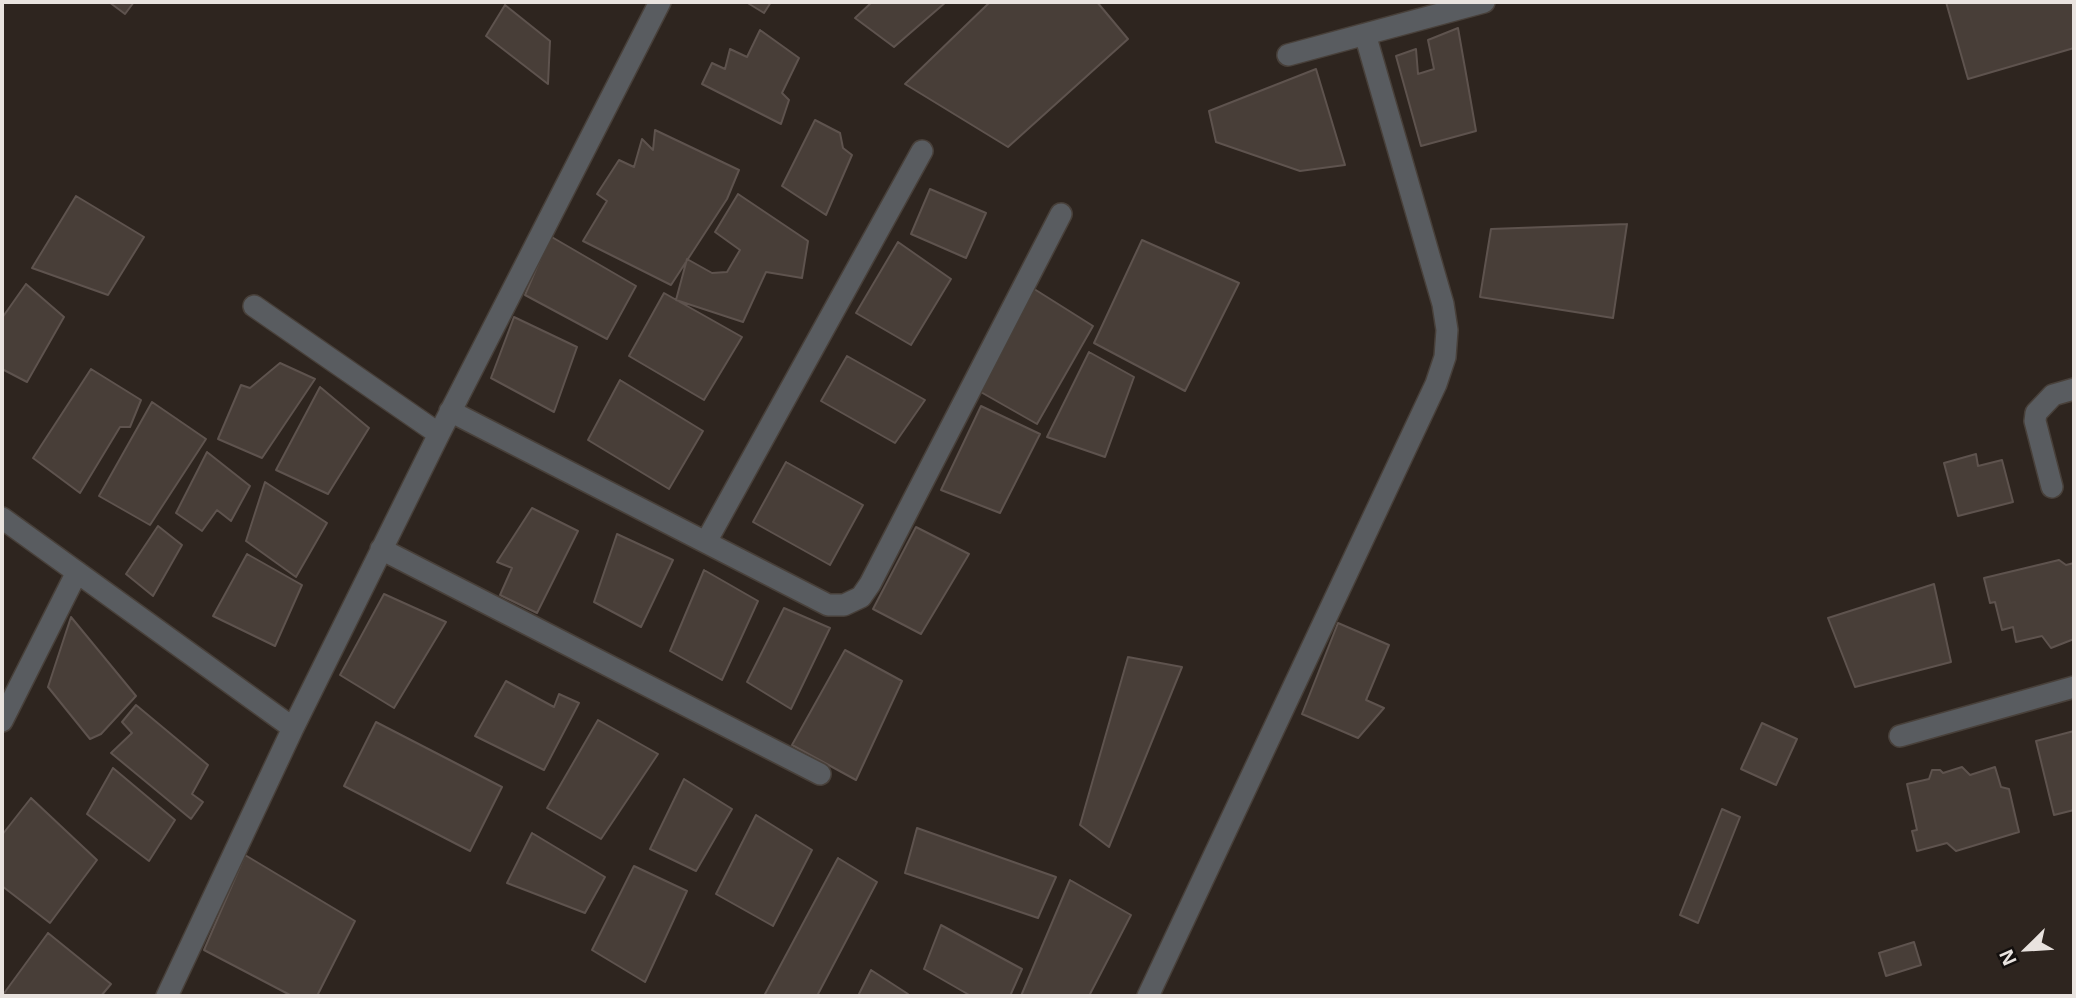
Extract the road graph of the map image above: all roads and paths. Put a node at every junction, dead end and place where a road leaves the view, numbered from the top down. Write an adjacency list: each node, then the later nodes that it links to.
1 (660, 2): 9 (street)
2 (1484, 2): 3 (street)
3 (1365, 34): 4 (street); 22 (street)
4 (1288, 55)
5 (922, 151): 13 (street)
6 (1061, 214): 13 (street)
7 (254, 306): 10 (street)
8 (2074, 389): 11 (street)
9 (450, 411): 10 (street); 13 (street)
10 (439, 434): 14 (street)
11 (2052, 487)
12 (2, 518): 15 (street)
13 (706, 542)
14 (381, 550): 18 (street); 20 (street)
15 (77, 572): 17 (street); 18 (street)
16 (2074, 687): 19 (street)
17 (2, 721)
18 (293, 728): 21 (street)
19 (1900, 736)
20 (820, 774)
21 (167, 996)
22 (1148, 996)

